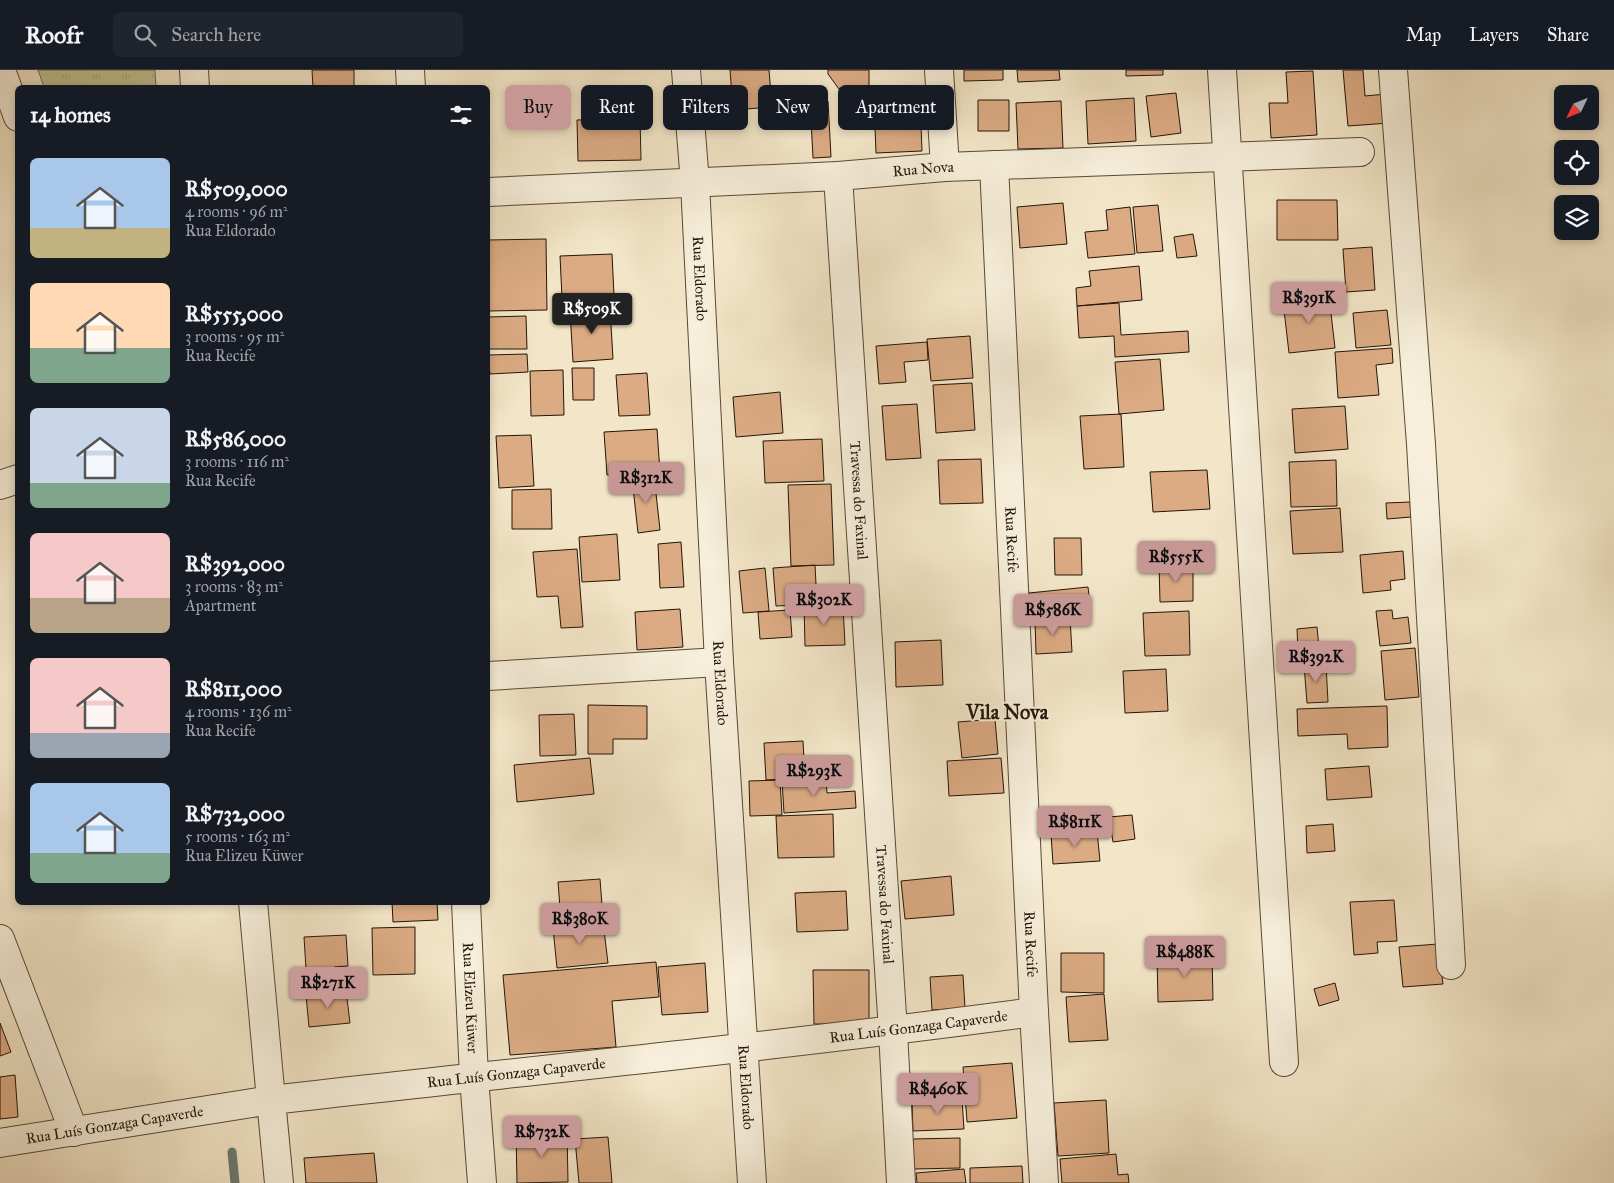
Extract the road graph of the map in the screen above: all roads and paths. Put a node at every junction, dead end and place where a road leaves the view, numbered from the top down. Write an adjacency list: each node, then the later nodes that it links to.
1 (1, 70): 10 (street)
2 (194, 70): 8 (street)
3 (410, 70): 9 (street)
4 (686, 70): 16 (street, Rua Eldorado)
5 (939, 70): 14 (street)
6 (1222, 70): 12 (street)
7 (1393, 70): 25 (street)
8 (195, 85)
9 (411, 85)
10 (15, 109)
11 (1360, 152): 12 (street, Rua Nova)
12 (1228, 156): 13 (street, Rua Nova); 29 (street)
13 (994, 165): 14 (street, Rua Nova); 26 (street, Rua Recife)
14 (945, 167): 15 (street, Rua Nova)
15 (838, 176): 16 (street, Rua Nova); 27 (street, Travessa do Faxinal)
16 (695, 183): 17 (street, Rua Nova); 20 (street, Rua Eldorado)
17 (490, 192)
18 (15, 480): 19 (street)
19 (0, 485)
20 (719, 662): 21 (street); 28 (street, Rua Eldorado)
21 (490, 676)
22 (253, 905): 31 (street)
23 (466, 905): 30 (street, Rua Elizeu Küwer)
24 (0, 939): 32 (street)
25 (1451, 965)
26 (1034, 1012): 27 (street, Rua Luís Gonzaga Capaverde); 38 (street, Rua Recife)
27 (893, 1031): 28 (street, Rua Luís Gonzaga Capaverde); 37 (street, Travessa do Faxinal)
28 (744, 1049): 30 (street, Rua Luís Gonzaga Capaverde); 36 (street, Rua Eldorado)
29 (1284, 1062)
30 (474, 1077): 31 (street, Rua Luís Gonzaga Capaverde); 35 (street, Rua Elizeu Küwer)
31 (271, 1100): 32 (street, Rua Luís Gonzaga Capaverde); 34 (street)
32 (74, 1132): 33 (street, Rua Luís Gonzaga Capaverde)
33 (0, 1143)
34 (279, 1183)
35 (482, 1183)
36 (752, 1183)
37 (901, 1183)
38 (1044, 1183)

